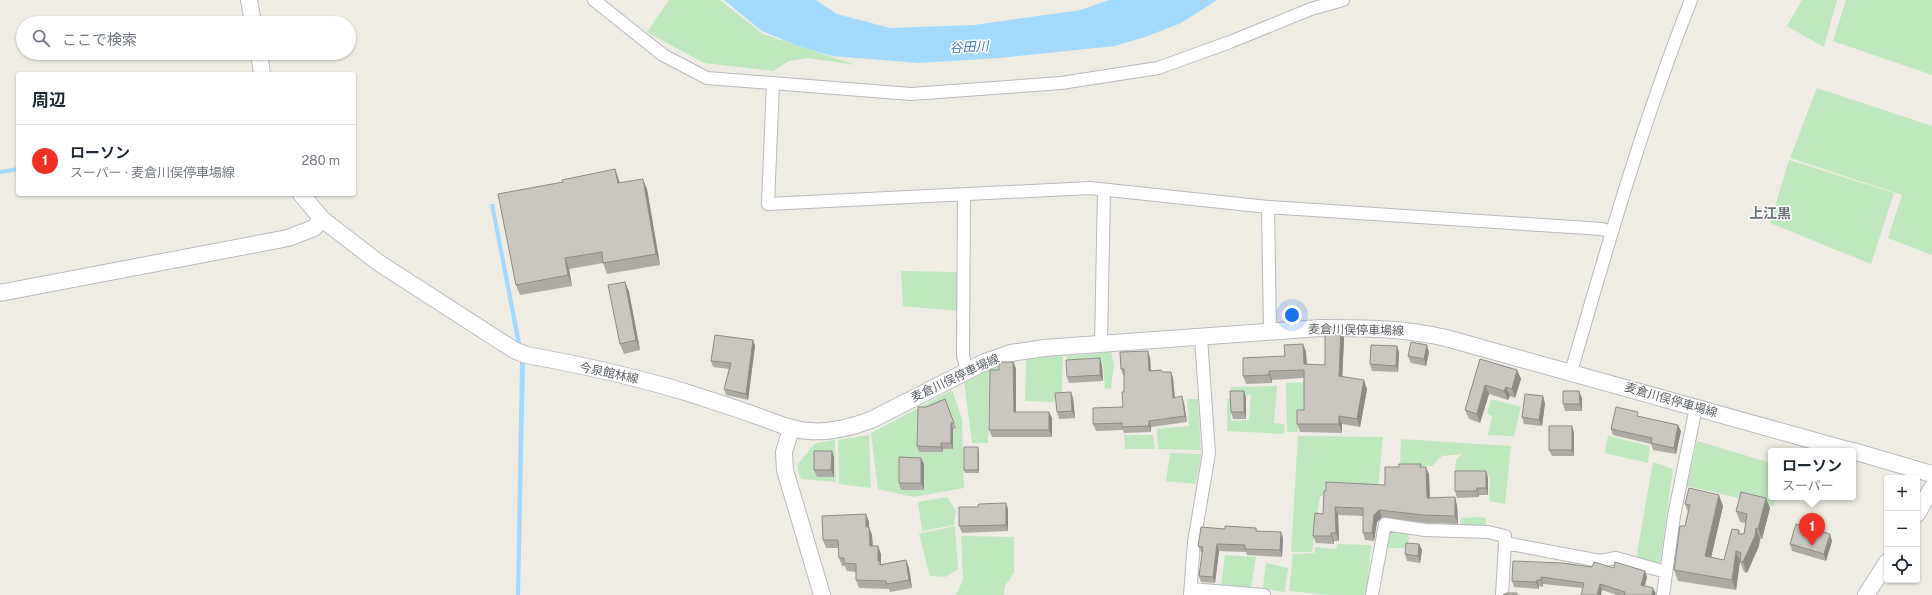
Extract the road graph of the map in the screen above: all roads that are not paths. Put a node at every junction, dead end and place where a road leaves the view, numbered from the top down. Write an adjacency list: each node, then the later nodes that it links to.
1 (249, 0): 5 (main road)
2 (594, 0): 8 (street)
3 (1343, 0): 8 (street)
4 (1690, 0): 14 (street)
5 (252, 16)
6 (260, 60): 7 (main road)
7 (262, 72)
8 (773, 83): 10 (street)
9 (1104, 190): 10 (street); 12 (street); 18 (street)
10 (964, 195): 19 (street)
11 (302, 196): 13 (main road, 今泉館林線)
12 (1268, 207): 14 (street); 16 (street)
13 (322, 219): 15 (main road); 22 (main road, 今泉館林線)
14 (1611, 232): 20 (street)
15 (0, 293)
16 (1270, 332): 17 (main road, 麦倉川俣停車場線); 20 (main road, 麦倉川俣停車場線)
17 (1201, 338): 18 (main road, 麦倉川俣停車場線); 31 (street)
18 (1101, 344): 19 (main road, 麦倉川俣停車場線)
19 (967, 371): 22 (main road, 麦倉川俣停車場線)
20 (1571, 372): 21 (main road, 麦倉川俣停車場線)
21 (1696, 407): 23 (main road, 麦倉川俣停車場線); 30 (street)
22 (791, 429): 32 (main road)
23 (1841, 448)
24 (1856, 452): 25 (main road, 麦倉川俣停車場線)
25 (1932, 474)
26 (1932, 488): 27 (main road)
27 (1919, 511)
28 (1506, 543): 30 (street); 34 (street); 35 (street)
29 (1884, 567): 37 (main road)
30 (1666, 572): 36 (street)
31 (1190, 592): 33 (street)
32 (822, 595)
33 (1264, 595)
34 (1372, 595)
35 (1502, 595)
36 (1663, 595)
37 (1866, 595)

